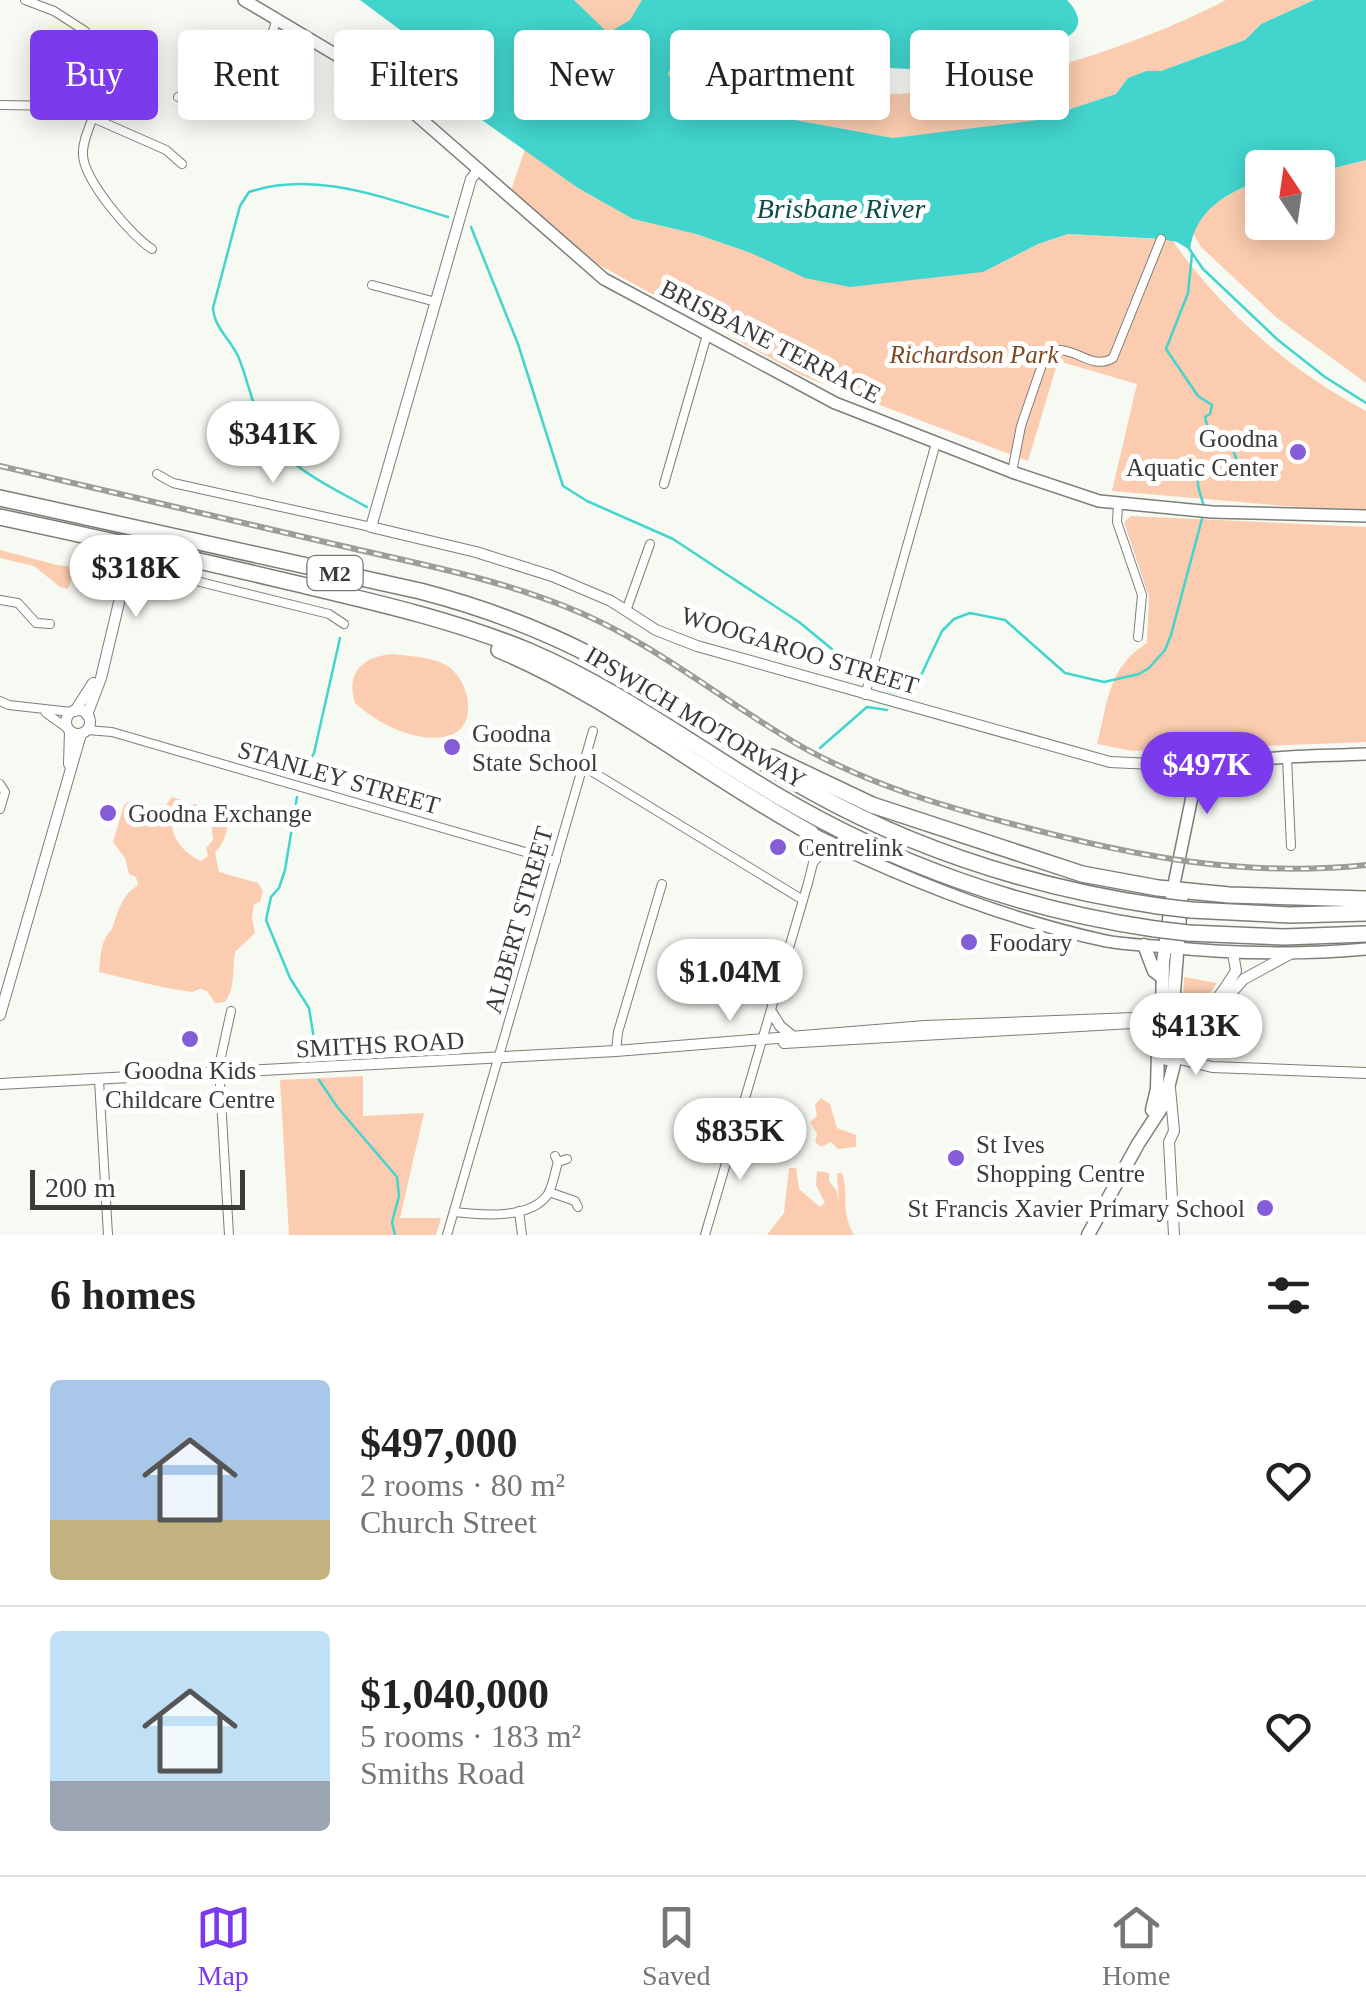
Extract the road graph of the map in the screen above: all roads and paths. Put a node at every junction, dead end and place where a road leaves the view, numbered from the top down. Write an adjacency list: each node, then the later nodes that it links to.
1 (26, 0): 4 (street)
2 (244, 0): 3 (main road, BRISBANE TERRACE)
3 (276, 18): 5 (street); 11 (main road, BRISBANE TERRACE)
4 (84, 30)
5 (272, 30)
6 (0, 105): 7 (street)
7 (30, 105)
8 (92, 120): 13 (street)
9 (100, 120): 10 (street)
10 (182, 164)
11 (479, 169): 15 (street); 16 (main road, BRISBANE TERRACE)
12 (1161, 238): 18 (street)
13 (152, 249)
14 (372, 285): 15 (street)
15 (436, 302): 25 (street)
16 (707, 335): 17 (main road, BRISBANE TERRACE); 20 (street)
17 (936, 443): 18 (main road, BRISBANE TERRACE); 35 (street)
18 (1012, 472): 22 (main road, BRISBANE TERRACE)
19 (158, 474): 25 (street, WOOGAROO STREET)
20 (664, 484)
21 (0, 498): 42 (highway, IPSWICH MOTORWAY / M2)
22 (1118, 504): 23 (main road, BRISBANE TERRACE); 33 (street)
23 (1366, 516)
24 (0, 517): 29 (highway, IPSWICH MOTORWAY / M2)
25 (372, 528): 30 (street, WOOGAROO STREET)
26 (650, 544): 30 (street)
27 (126, 573): 32 (street); 34 (street)
28 (0, 600): 31 (street)
29 (380, 603): 48 (highway); 58 (highway, IPSWICH MOTORWAY / M2, bridge)
30 (626, 611): 35 (street, WOOGAROO STREET)
31 (50, 624)
32 (344, 624)
33 (1138, 637)
34 (104, 660): 38 (street); 39 (street)
35 (865, 694): 45 (street, WOOGAROO STREET)
36 (0, 700): 37 (street)
37 (42, 711): 38 (street); 39 (street, STANLEY STREET)
38 (73, 712): 39 (street); 39 (street)
39 (80, 726): 51 (street, STANLEY STREET); 67 (street)
40 (594, 731): 44 (street, ALBERT STREET)
41 (1366, 754): 43 (main road, WOOGAROO STREET)
42 (753, 756): 54 (highway); 57 (highway, IPSWICH MOTORWAY / M2, bridge)
43 (1287, 758): 45 (main road, WOOGAROO STREET); 50 (street)
44 (583, 766): 51 (street, ALBERT STREET); 56 (street)
45 (1196, 768): 54 (main road)
46 (0, 784): 47 (street)
47 (0, 809)
48 (811, 833): 49 (main road); 52 (street)
49 (836, 846): 52 (street); 59 (main road)
50 (1291, 846)
51 (556, 861): 75 (street, ALBERT STREET)
52 (813, 863): 56 (street)
53 (662, 884): 74 (street)
54 (1177, 890): 55 (highway); 60 (main road)
55 (1366, 899)
56 (803, 900): 66 (street)
57 (1366, 913)
58 (1366, 934)
59 (1144, 945): 60 (main road); 64 (main road)
60 (1170, 947): 62 (main road); 64 (main road); 69 (main road)
61 (1366, 950): 63 (main road)
62 (1233, 953): 63 (main road); 69 (street)
63 (1290, 954): 72 (street)
64 (1162, 976): 68 (main road)
65 (231, 1011): 78 (street)
66 (772, 1013): 70 (street); 71 (street)
67 (0, 1015)
68 (1161, 1016): 69 (main road); 70 (street, SMITHS ROAD); 73 (main road)
69 (1185, 1017): 72 (main road)
70 (792, 1036): 71 (street, SMITHS ROAD)
71 (762, 1041): 73 (street, SMITHS ROAD); 74 (street, SMITHS ROAD); 93 (street)
72 (1192, 1041): 76 (main road); 77 (street)
73 (1157, 1048): 76 (main road); 83 (main road)
74 (616, 1052): 75 (street, SMITHS ROAD)
75 (500, 1058): 78 (street, SMITHS ROAD); 88 (street, ALBERT STREET)
76 (1178, 1059): 77 (street); 80 (main road)
77 (1228, 1066): 79 (street)
78 (218, 1073): 81 (street, SMITHS ROAD); 90 (street)
79 (1366, 1073)
80 (1169, 1078): 83 (main road); 95 (street)
81 (99, 1080): 82 (street, SMITHS ROAD); 89 (street)
82 (0, 1084)
83 (1138, 1144): 94 (main road)
84 (560, 1159): 85 (street)
85 (548, 1192): 86 (street); 87 (street)
86 (578, 1201)
87 (519, 1211): 88 (street); 92 (street)
88 (454, 1212): 91 (street, ALBERT STREET)
89 (108, 1235)
90 (228, 1235)
91 (448, 1235)
92 (522, 1235)
93 (705, 1235)
94 (1088, 1235)
95 (1174, 1235)

